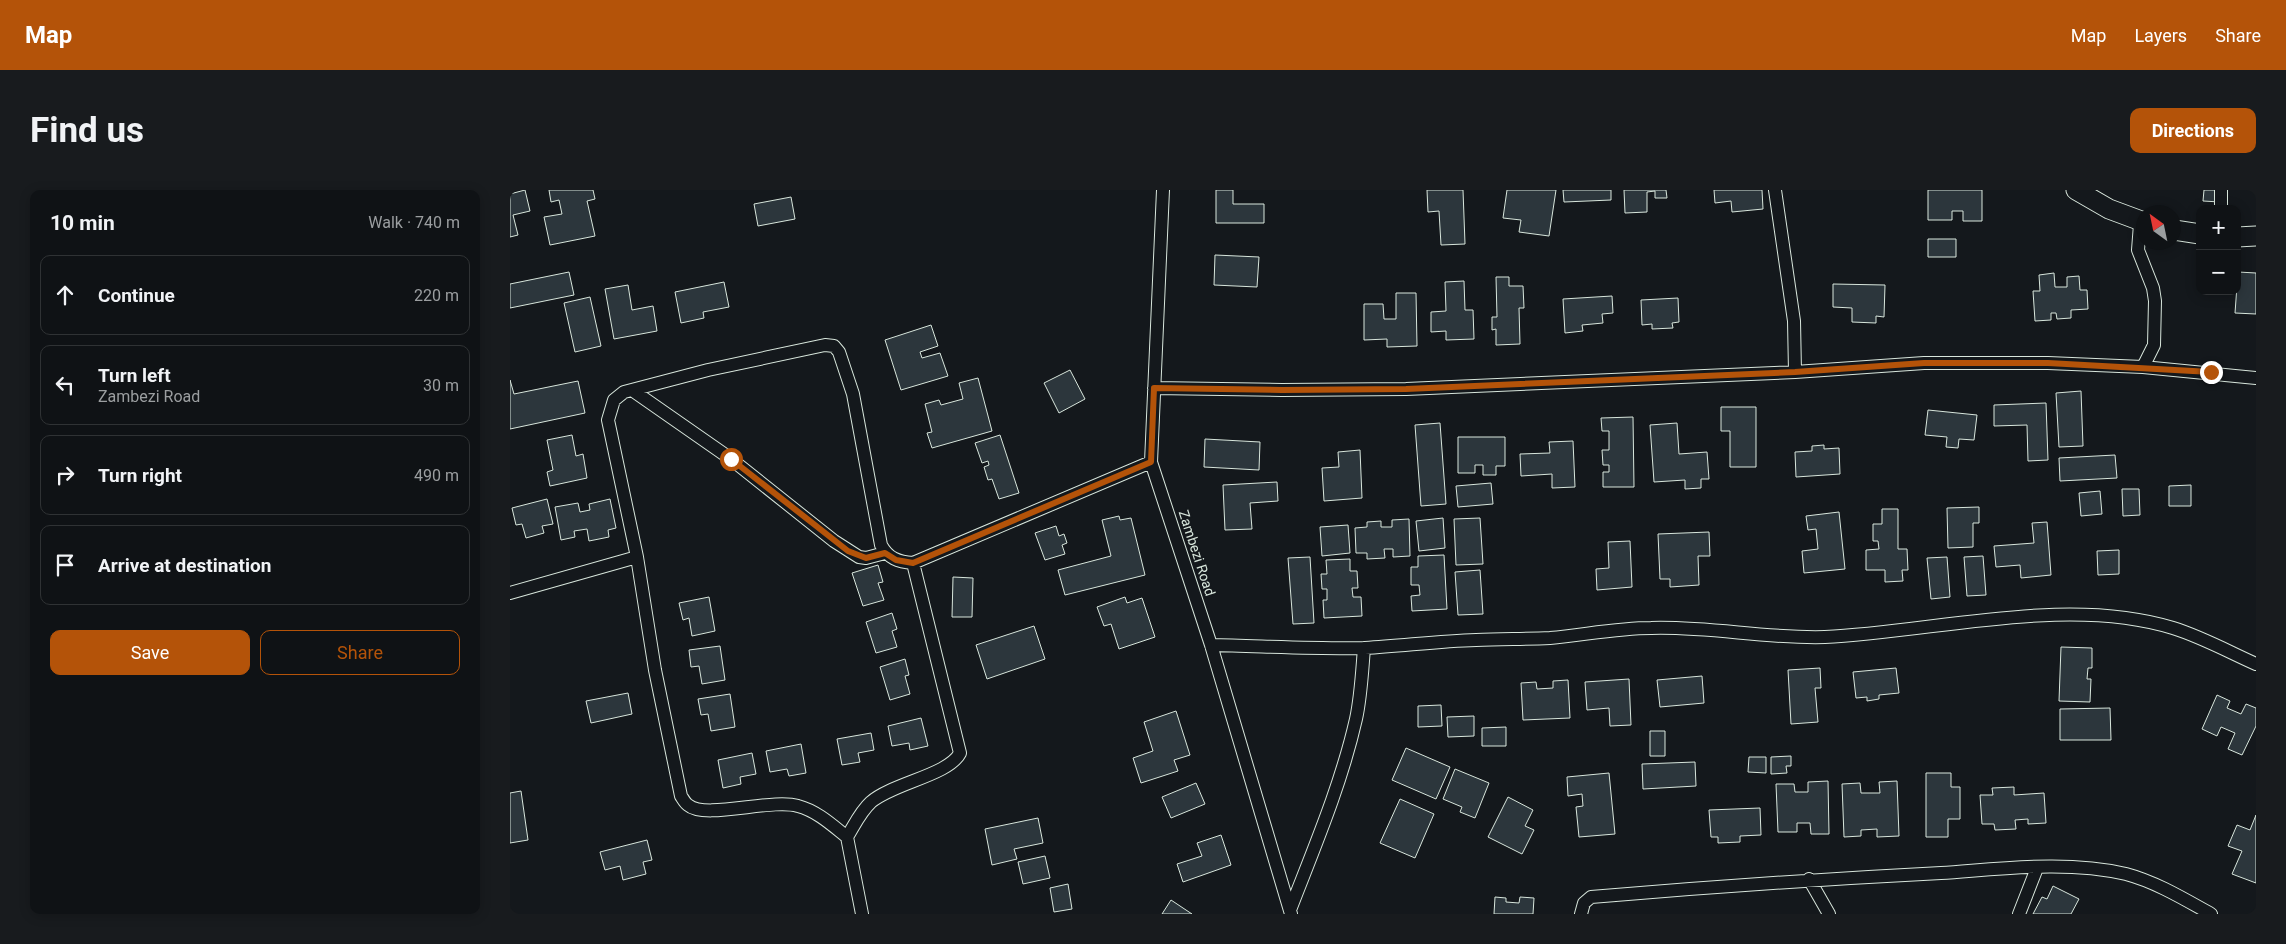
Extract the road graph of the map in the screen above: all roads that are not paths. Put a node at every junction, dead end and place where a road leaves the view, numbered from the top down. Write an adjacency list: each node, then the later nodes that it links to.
1 (1163, 190): 15 (street, Zambezi Road)
2 (1775, 190): 13 (street)
3 (2076, 190): 6 (street)
4 (2222, 190): 5 (street)
5 (2221, 205)
6 (2136, 219)
7 (2181, 231): 8 (street)
8 (2196, 233)
9 (2256, 236): 10 (street)
10 (2241, 237)
11 (2138, 250): 12 (street)
12 (2143, 367): 13 (street); 14 (street)
13 (1795, 372): 15 (street)
14 (2256, 378)
15 (1154, 388): 17 (street, Zambezi Road)
16 (632, 390): 18 (street); 18 (street); 19 (street)
17 (1151, 462): 20 (street); 22 (street, Zambezi Road)
18 (885, 553): 20 (street)
19 (637, 557): 21 (street); 25 (street)
20 (913, 563): 25 (street)
21 (510, 593)
22 (1211, 645): 23 (street); 28 (street, Zambezi Road)
23 (1364, 648): 24 (street); 28 (street)
24 (2256, 664)
25 (847, 837): 29 (street)
26 (2037, 868): 27 (street); 32 (street); 33 (street)
27 (1809, 879): 30 (street); 31 (street)
28 (1290, 912)
29 (862, 914)
30 (1581, 914)
31 (1829, 914)
32 (2019, 914)
33 (2211, 914)

